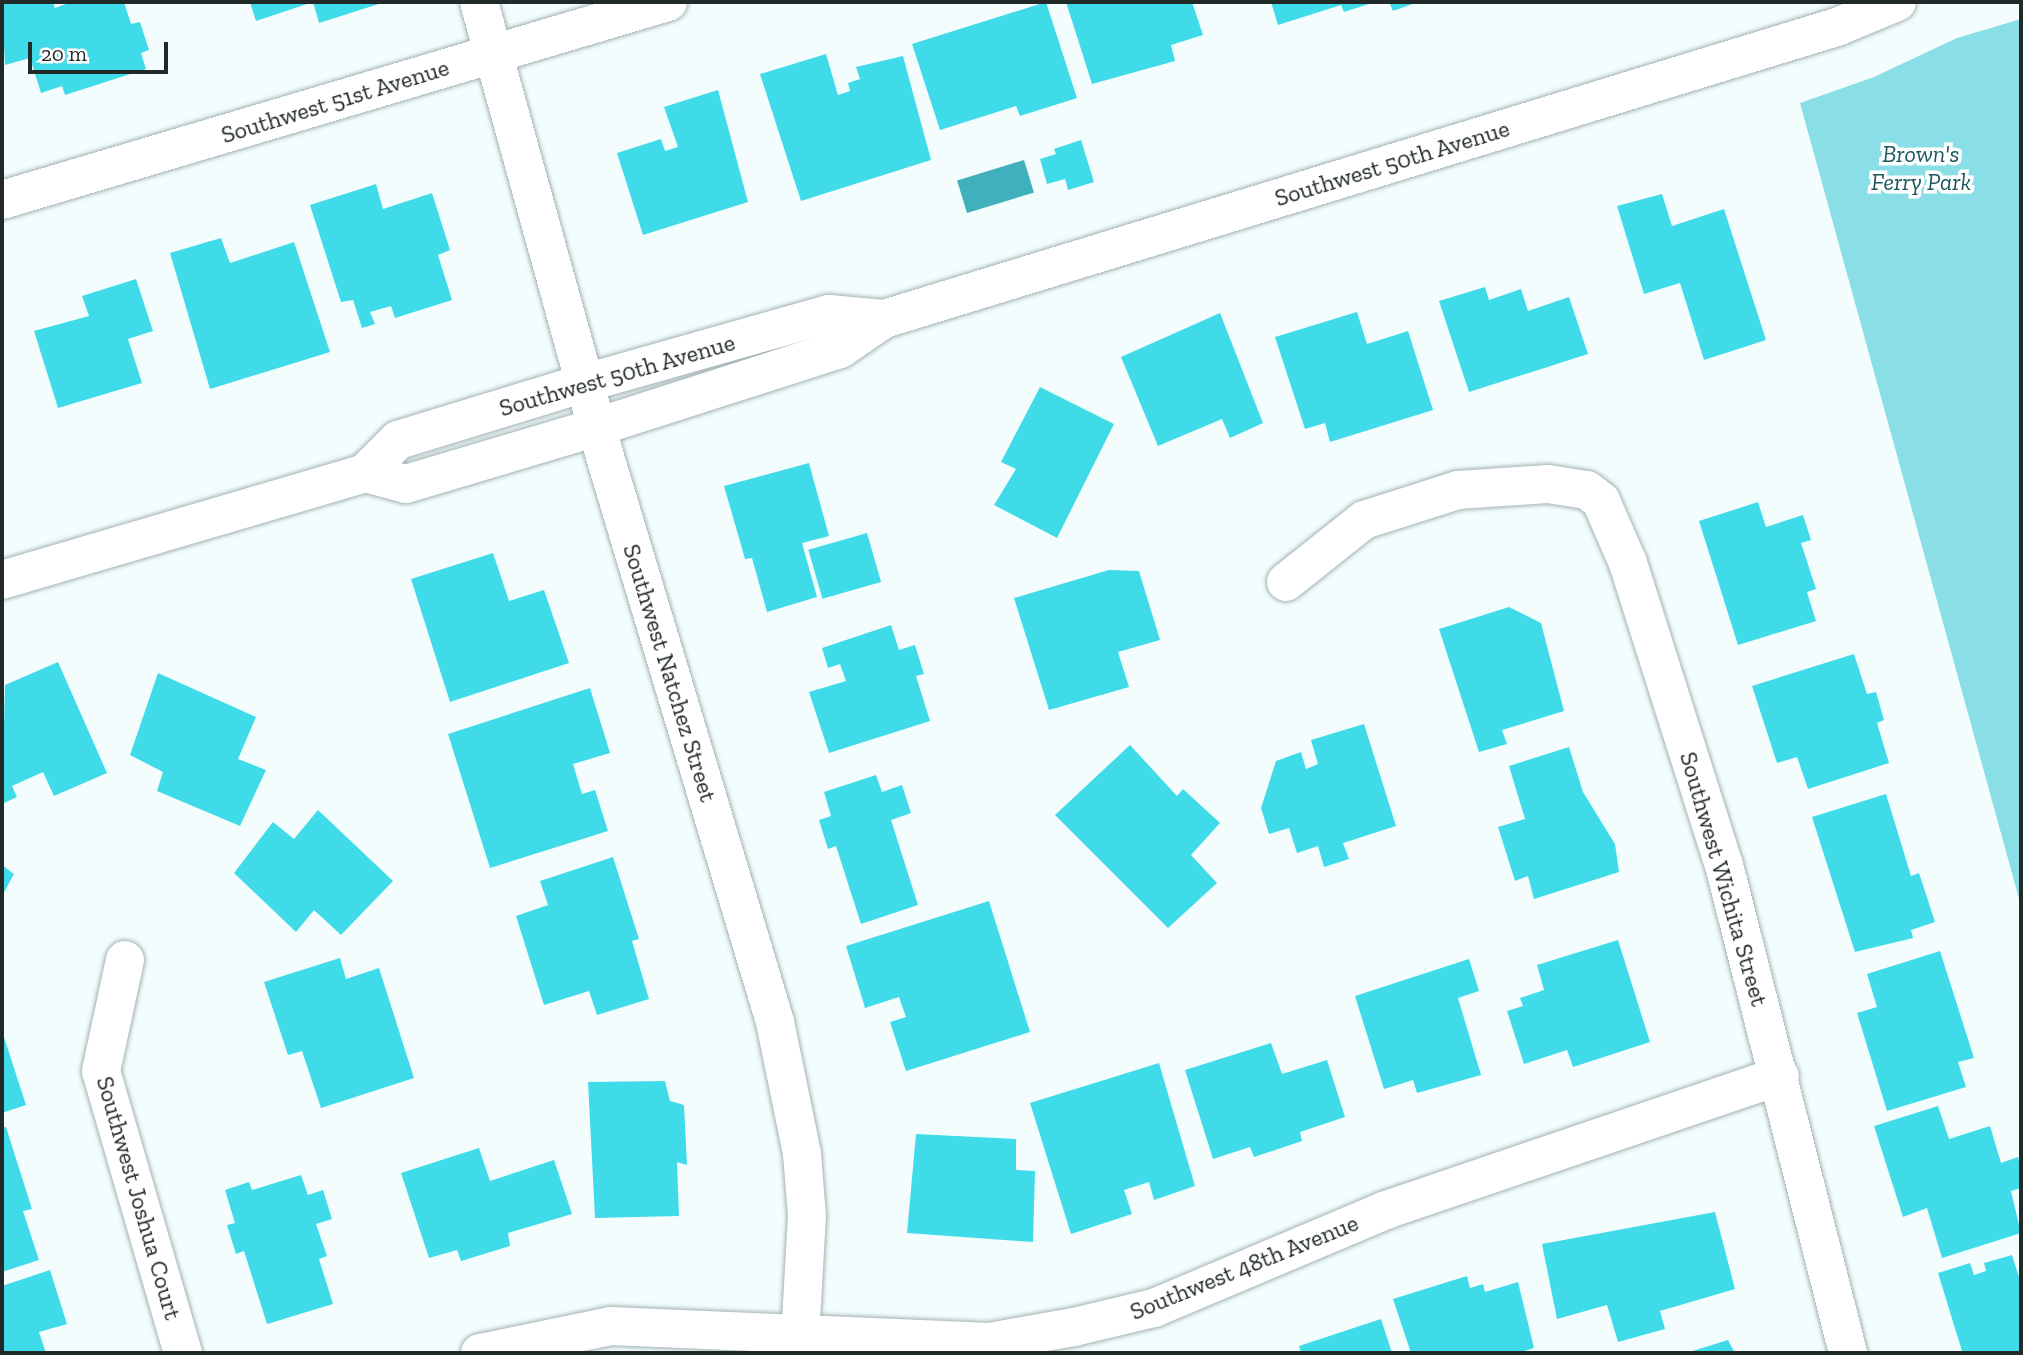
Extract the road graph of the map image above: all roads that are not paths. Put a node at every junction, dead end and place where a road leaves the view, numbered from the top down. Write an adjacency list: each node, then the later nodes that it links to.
1 (479, 2): 4 (street, Southwest Natchez Street)
2 (668, 2): 4 (street, Southwest 51st Avenue)
3 (1897, 2): 6 (street, Southwest 50th Avenue)
4 (493, 54): 5 (street, Southwest 51st Avenue); 7 (street, Southwest Natchez Street)
5 (2, 200)
6 (884, 319): 7 (street, Southwest 50th Avenue); 8 (street, Southwest 50th Avenue)
7 (586, 383): 8 (street, Southwest Natchez Street); 9 (street, Southwest 50th Avenue)
8 (597, 427): 9 (street, Southwest 50th Avenue); 14 (street, Southwest Natchez Street)
9 (365, 473): 10 (street, Southwest 50th Avenue)
10 (2, 580)
11 (1286, 582): 13 (street, Southwest Wichita Street)
12 (125, 960): 15 (street, Southwest Joshua Court)
13 (1780, 1076): 14 (street, Southwest 48th Avenue); 17 (street, Southwest Wichita Street)
14 (799, 1345): 16 (street, Southwest 48th Avenue)
15 (183, 1353)
16 (480, 1353)
17 (1848, 1353)

